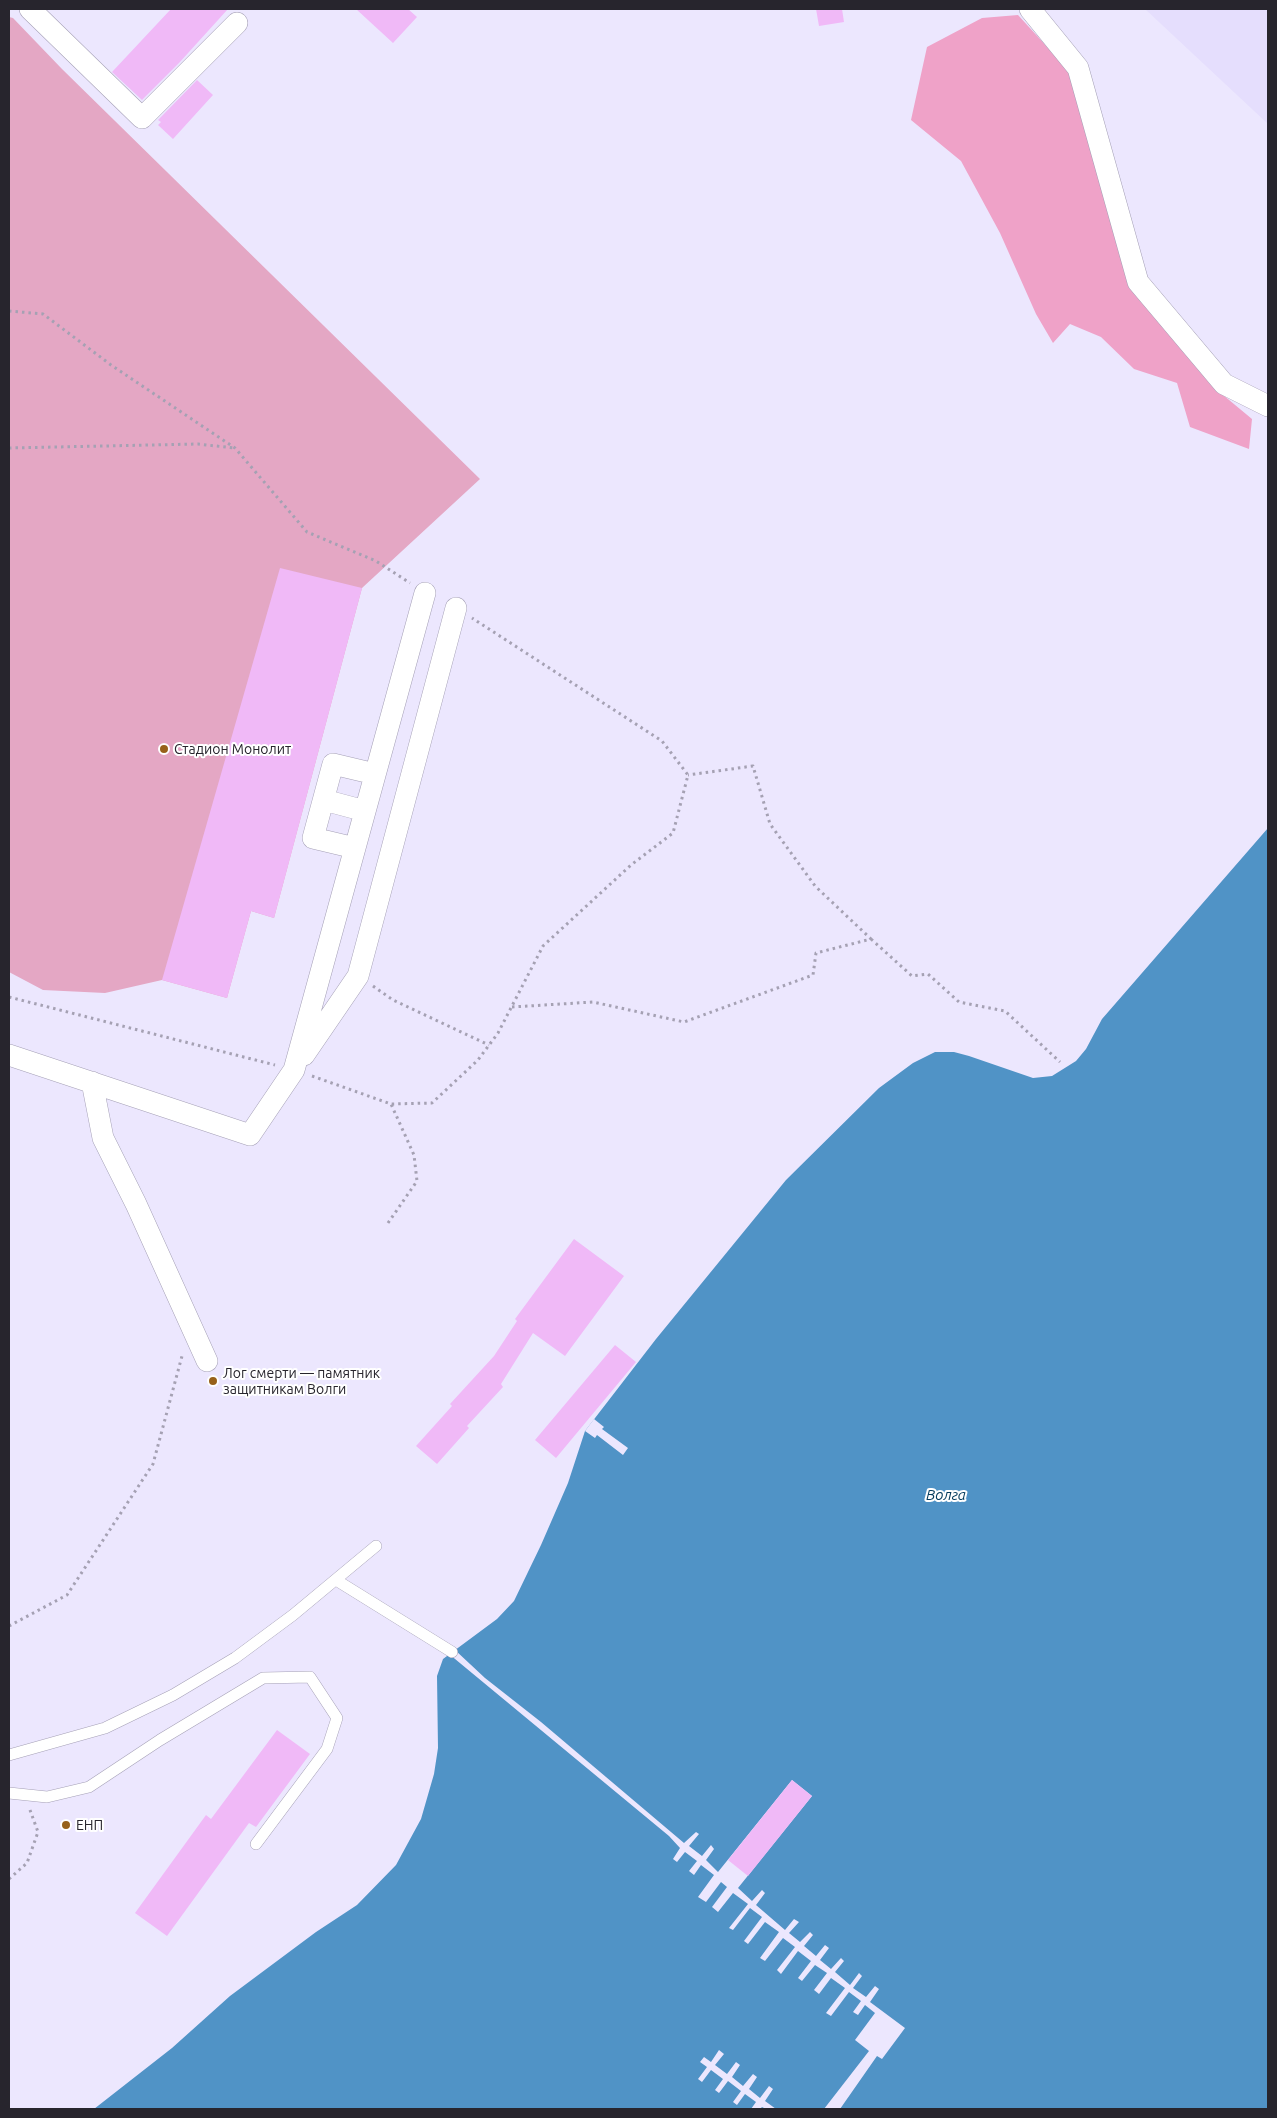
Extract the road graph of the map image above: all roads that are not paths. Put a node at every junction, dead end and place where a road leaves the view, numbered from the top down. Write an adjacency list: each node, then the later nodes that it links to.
1 (30, 9): 3 (street)
2 (1030, 9): 4 (street)
3 (238, 23)
4 (1268, 406)
5 (425, 593): 7 (street)
6 (456, 608): 12 (street)
7 (375, 774): 8 (street); 9 (street)
8 (324, 800): 9 (street); 10 (street)
9 (365, 811): 10 (street)
10 (355, 848): 11 (street)
11 (322, 968): 12 (street); 14 (street)
12 (358, 976): 14 (street)
13 (9, 1054): 15 (street)
14 (294, 1070): 15 (street)
15 (92, 1082): 16 (street)
16 (207, 1361)
17 (376, 1546): 18 (lane)
18 (336, 1580): 19 (lane); 20 (lane)
19 (452, 1652)
20 (9, 1754)
21 (9, 1794): 22 (lane)
22 (256, 1844)

